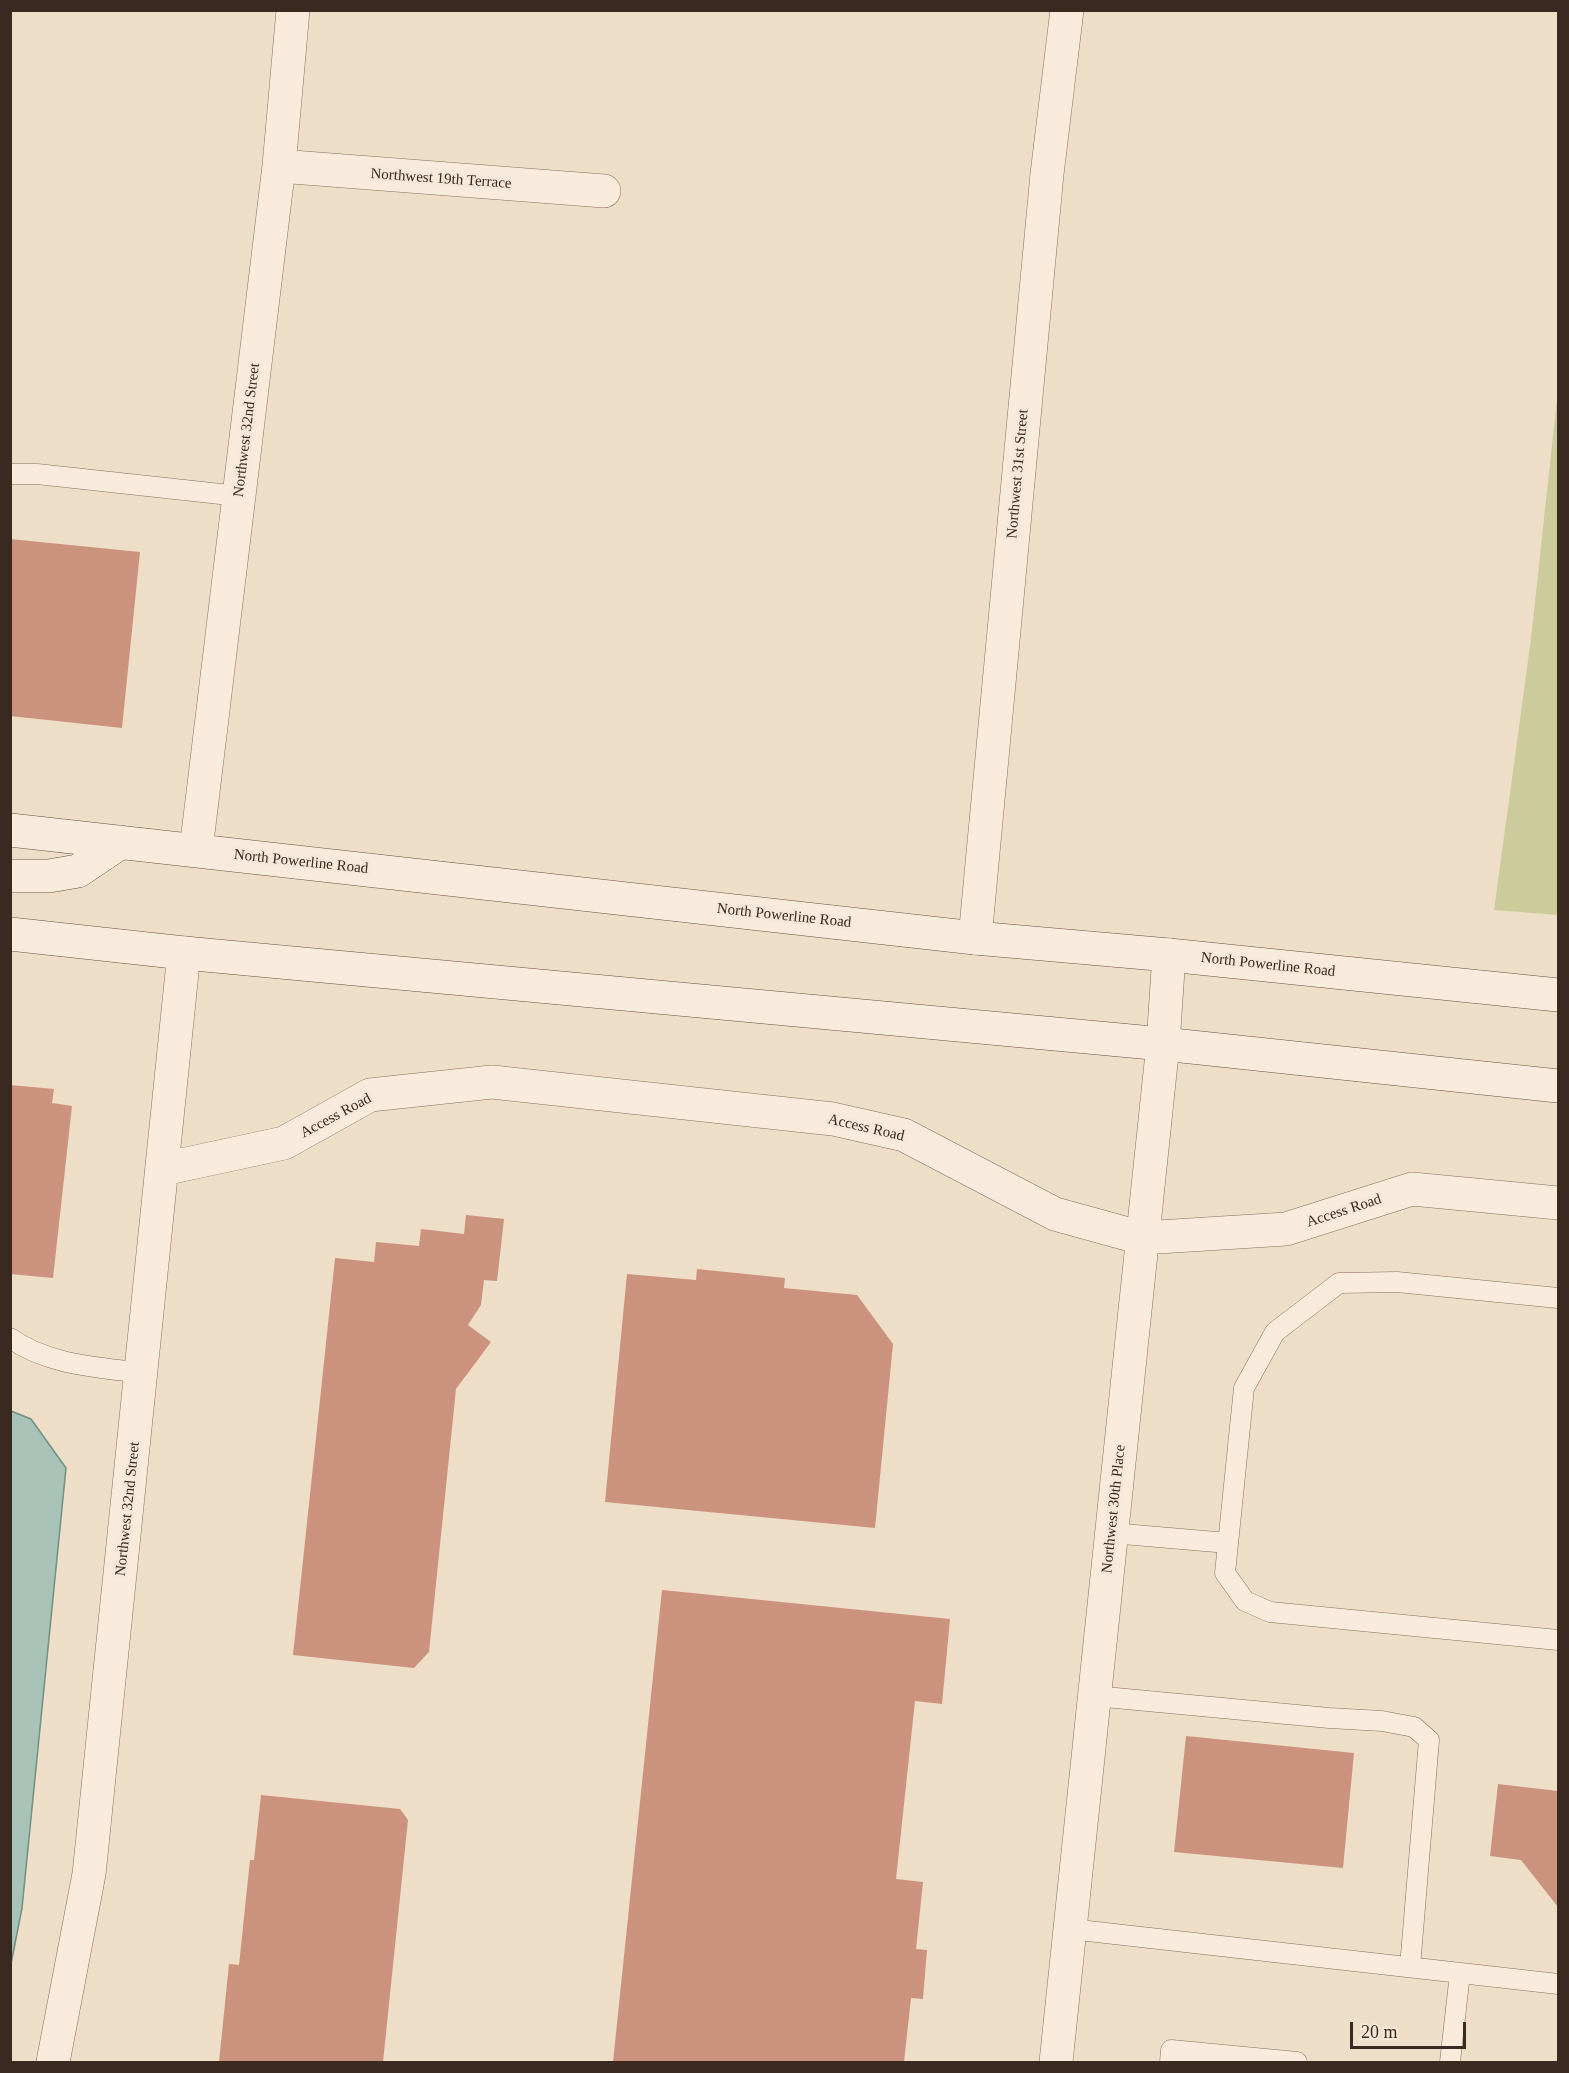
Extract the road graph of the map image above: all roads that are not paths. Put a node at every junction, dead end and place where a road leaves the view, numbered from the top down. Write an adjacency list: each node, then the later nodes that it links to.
1 (293, 10): 3 (street, Northwest 32nd Street)
2 (1067, 10): 12 (street, Northwest 31st Street)
3 (279, 166): 4 (street, Northwest 19th Terrace); 6 (street, Northwest 32nd Street)
4 (604, 191)
5 (10, 474): 6 (lane)
6 (239, 496): 9 (street, Northwest 32nd Street)
7 (10, 831): 8 (street, North Powerline Road)
8 (121, 842): 9 (street, North Powerline Road); 10 (street)
9 (196, 850): 12 (street, North Powerline Road)
10 (10, 876)
11 (10, 934): 13 (street)
12 (975, 938): 14 (street, North Powerline Road)
13 (184, 954): 16 (street); 18 (street, Northwest 32nd Street)
14 (1169, 955): 15 (street, North Powerline Road); 16 (street, Northwest 30th Place)
15 (1558, 995)
16 (1163, 1044): 17 (street); 20 (street, Northwest 30th Place)
17 (1558, 1086)
18 (163, 1169): 20 (street, Access Road); 23 (street, Northwest 32nd Street)
19 (1558, 1203): 20 (street, Access Road)
20 (1142, 1238): 24 (street, Northwest 30th Place)
21 (1558, 1299): 25 (lane)
22 (10, 1338): 23 (lane)
23 (142, 1373): 32 (street, Northwest 32nd Street)
24 (1111, 1533): 25 (lane); 27 (street, Northwest 30th Place)
25 (1228, 1543): 26 (lane)
26 (1558, 1640)
27 (1094, 1696): 28 (street, Northwest 30th Place); 29 (lane)
28 (1070, 1929): 29 (lane); 33 (street, Northwest 30th Place)
29 (1410, 1967): 30 (lane)
30 (1460, 1973): 31 (lane); 36 (lane)
31 (1558, 1984)
32 (53, 2062)
33 (1056, 2062)
34 (1170, 2062): 35 (lane)
35 (1297, 2062)
36 (1450, 2062)

